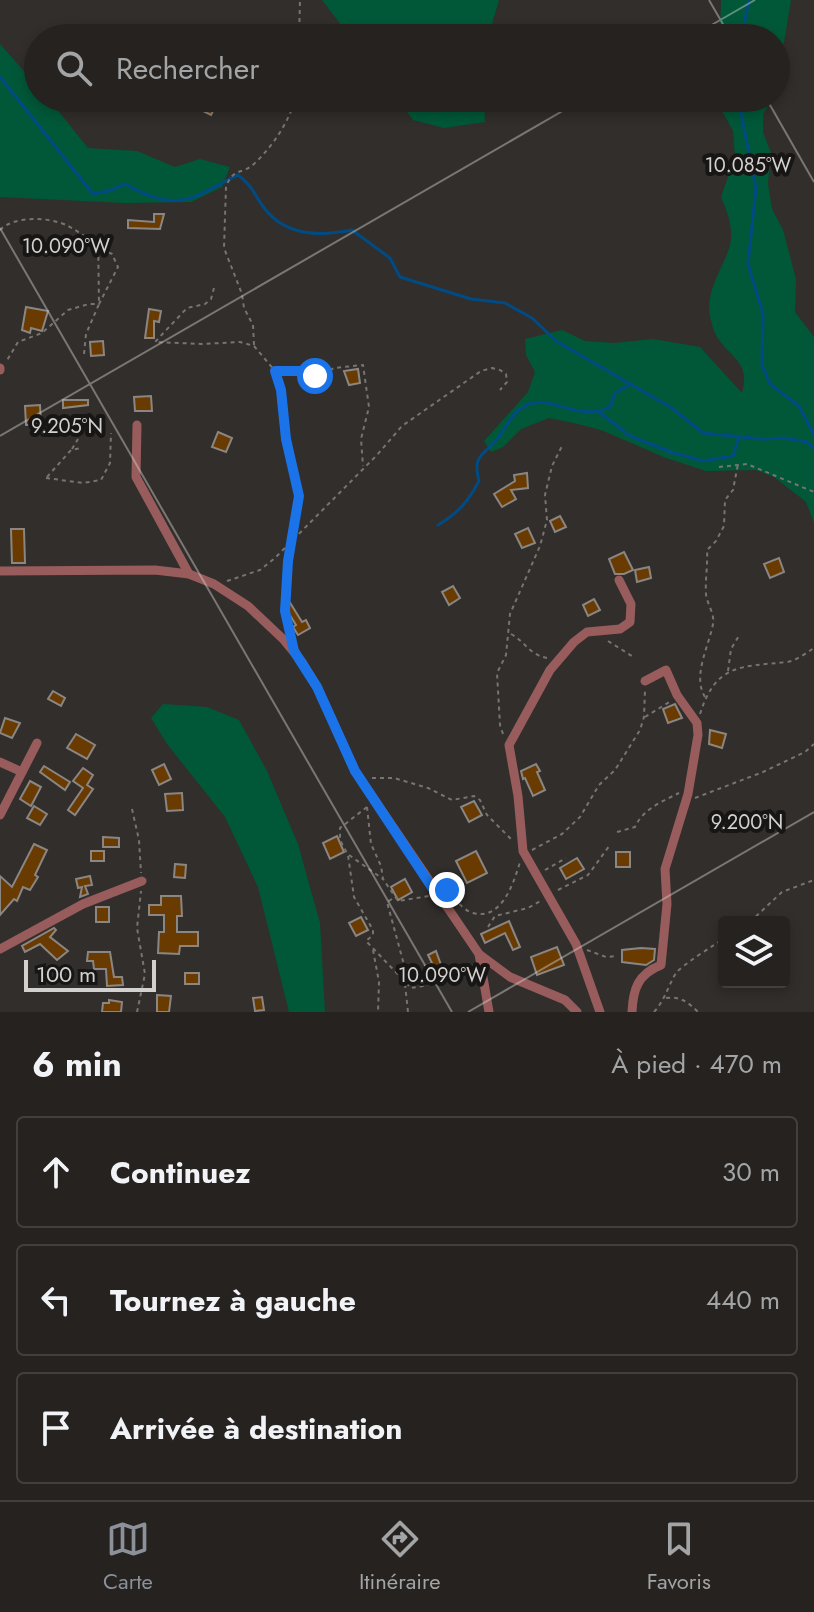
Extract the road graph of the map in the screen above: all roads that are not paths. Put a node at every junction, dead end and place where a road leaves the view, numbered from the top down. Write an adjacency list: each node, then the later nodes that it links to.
1 (137, 425): 3 (street)
2 (0, 571): 3 (street)
3 (189, 574): 12 (street)
4 (619, 580): 15 (street)
5 (645, 681): 16 (street)
6 (37, 743): 8 (street)
7 (0, 762): 8 (street)
8 (22, 772): 9 (street)
9 (0, 815)
10 (142, 881): 11 (street)
11 (0, 949)
12 (479, 954): 13 (street); 14 (street)
13 (489, 1012)
14 (577, 1012)
15 (600, 1012)
16 (632, 1012)

